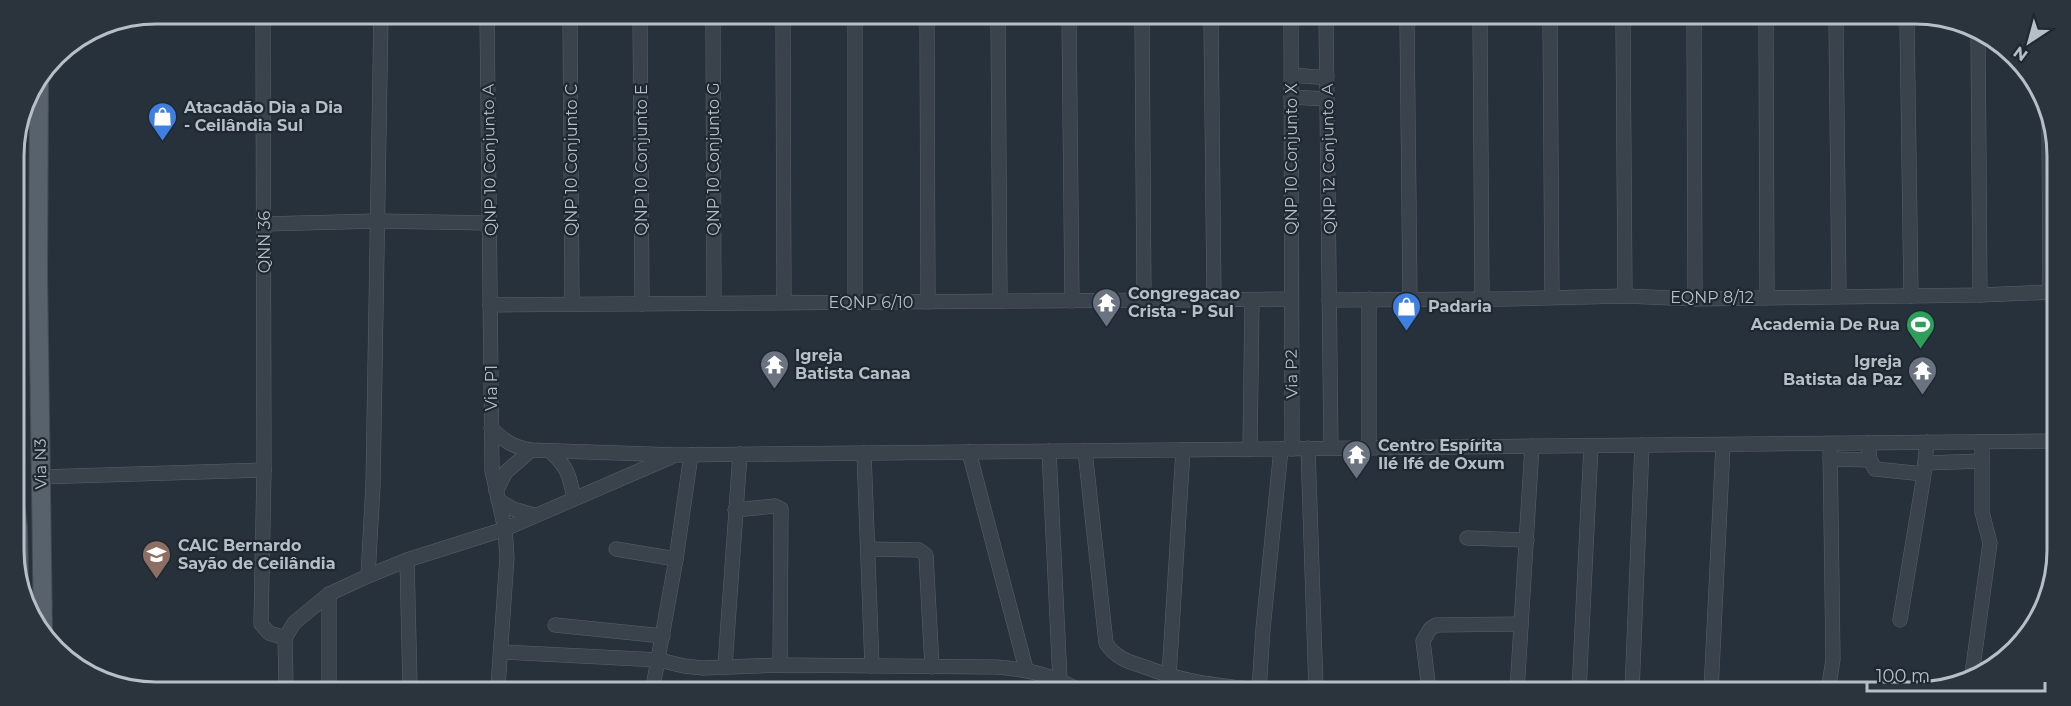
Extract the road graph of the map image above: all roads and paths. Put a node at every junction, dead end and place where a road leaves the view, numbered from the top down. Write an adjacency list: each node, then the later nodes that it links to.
1 (263, 24): 33 (street, QNN 36)
2 (381, 24): 32 (street)
3 (487, 24): 34 (street, QNP 10 Conjunto A)
4 (570, 24): 57 (street, QNP 10 Conjunto C)
5 (640, 24): 58 (street, QNP 10 Conjunto E)
6 (713, 24): 56 (street, QNP 10 Conjunto G)
7 (783, 24): 53 (street)
8 (855, 24): 54 (street)
9 (927, 24): 55 (street)
10 (998, 24): 51 (street)
11 (1069, 24): 52 (street)
12 (1142, 24): 47 (street)
13 (1211, 24): 48 (street)
14 (1291, 24): 25 (street, QNP 10 Conjunto X)
15 (1326, 24): 26 (street, QNP 12 Conjunto A)
16 (1407, 24): 42 (street)
17 (1480, 24): 43 (street)
18 (1550, 24): 39 (street)
19 (1623, 24): 36 (street)
20 (1694, 24): 46 (street)
21 (1766, 24): 40 (street)
22 (1836, 24): 41 (street)
23 (1907, 24): 37 (street)
24 (1978, 40): 38 (street)
25 (1292, 75): 26 (street); 28 (street, QNP 10 Conjunto X)
26 (1327, 76): 29 (street, QNP 12 Conjunto A)
27 (39, 95): 31 (main road, Via N3)
28 (1291, 97): 29 (street); 44 (street, QNP 10 Conjunto X)
29 (1326, 99): 50 (street, QNP 12 Conjunto A)
30 (31, 114): 31 (main road)
31 (39, 217): 90 (main road, Via N3)
32 (377, 221): 33 (street); 34 (street); 102 (street)
33 (264, 224): 89 (street, QNN 36)
34 (489, 224): 59 (street, QNP 10 Conjunto A)
35 (2047, 292): 38 (street, EQNP 8/12)
36 (1625, 296): 39 (street, EQNP 8/12); 46 (street, EQNP 8/12)
37 (1911, 296): 38 (street, EQNP 8/12); 41 (street, EQNP 8/12)
38 (1980, 296)
39 (1552, 297): 43 (street, EQNP 8/12)
40 (1767, 297): 41 (street, EQNP 8/12); 46 (street, EQNP 8/12)
41 (1839, 297)
42 (1410, 298): 43 (street, EQNP 8/12); 45 (street, EQNP 8/12)
43 (1482, 298)
44 (1291, 299): 49 (street, EQNP 6/10); 74 (street, Via P2)
45 (1369, 299): 50 (street, EQNP 8/12); 72 (street)
46 (1695, 299)
47 (1144, 300): 48 (street, EQNP 6/10); 52 (street, EQNP 6/10)
48 (1214, 300): 49 (street, EQNP 6/10)
49 (1252, 300): 73 (street)
50 (1329, 300): 71 (street)
51 (1000, 301): 52 (street, EQNP 6/10); 55 (street, EQNP 6/10)
52 (1072, 301)
53 (784, 302): 54 (street, EQNP 6/10); 56 (street, EQNP 6/10)
54 (855, 302): 55 (street, EQNP 6/10)
55 (928, 302)
56 (714, 303): 58 (street, EQNP 6/10)
57 (572, 304): 58 (street, EQNP 6/10); 59 (street, EQNP 6/10)
58 (642, 304)
59 (490, 305): 60 (street, Via P1)
60 (491, 428): 75 (street); 91 (street, Via P1)
61 (2047, 441): 63 (street)
62 (1927, 442): 63 (street); 64 (street); 88 (street)
63 (1982, 442): 87 (street)
64 (1868, 443): 65 (street); 86 (street)
65 (1830, 444): 67 (street); 85 (street)
66 (1642, 445): 67 (street); 69 (street); 132 (street)
67 (1722, 445): 133 (street)
68 (1532, 446): 69 (street); 72 (street); 97 (street)
69 (1591, 446): 131 (street)
70 (1308, 448): 71 (street); 74 (street); 128 (street)
71 (1331, 448): 72 (street)
72 (1369, 448)
73 (1251, 449): 74 (street); 76 (street)
74 (1287, 449): 127 (street, Via P2)
75 (531, 450): 77 (street); 91 (street)
76 (1183, 450): 79 (street); 118 (street)
77 (549, 451): 83 (street); 92 (street)
78 (1049, 451): 79 (street); 80 (street); 125 (street)
79 (1085, 451): 118 (street)
80 (969, 452): 81 (street); 117 (street)
81 (864, 453): 82 (street); 99 (street)
82 (740, 454): 84 (street); 93 (street)
83 (676, 455): 84 (street); 92 (street)
84 (691, 455): 100 (street)
85 (1830, 459): 86 (street); 134 (street)
86 (1870, 460): 88 (street)
87 (1982, 461): 88 (street); 116 (street)
88 (1924, 468): 105 (street)
89 (264, 470): 90 (street); 109 (street, QNN 36)
90 (40, 477): 104 (main road, Via N3)
91 (497, 495): 94 (street); 95 (street, Via P1)
92 (574, 498): 94 (street)
93 (735, 510): 112 (street); 113 (street)
94 (534, 515): 95 (street)
95 (505, 529): 101 (street); 110 (street)
96 (1467, 538): 97 (street)
97 (1527, 540): 106 (street)
98 (615, 549): 100 (street)
99 (868, 549): 114 (street); 115 (street)
100 (676, 559): 108 (street)
101 (407, 560): 102 (street); 121 (street)
102 (368, 576): 103 (street)
103 (329, 594): 109 (street); 120 (street)
104 (41, 615)
105 (1900, 620)
106 (1521, 624): 129 (street); 130 (street)
107 (555, 626): 108 (street)
108 (663, 636): 111 (street)
109 (285, 638): 119 (street)
110 (501, 652): 111 (street); 122 (street)
111 (659, 660): 113 (street); 123 (street)
112 (780, 665): 113 (street); 114 (street)
113 (725, 666)
114 (872, 666): 115 (street)
115 (932, 667): 117 (street)
116 (1973, 668)
117 (1026, 669): 124 (street)
118 (1168, 676): 126 (street)
119 (286, 682)
120 (329, 682)
121 (410, 682)
122 (498, 682)
123 (654, 682)
124 (1059, 682)
125 (1069, 682)
126 (1195, 682)
127 (1260, 682)
128 (1316, 682)
129 (1428, 682)
130 (1518, 682)
131 (1579, 682)
132 (1632, 682)
133 (1711, 682)
134 (1830, 682)

